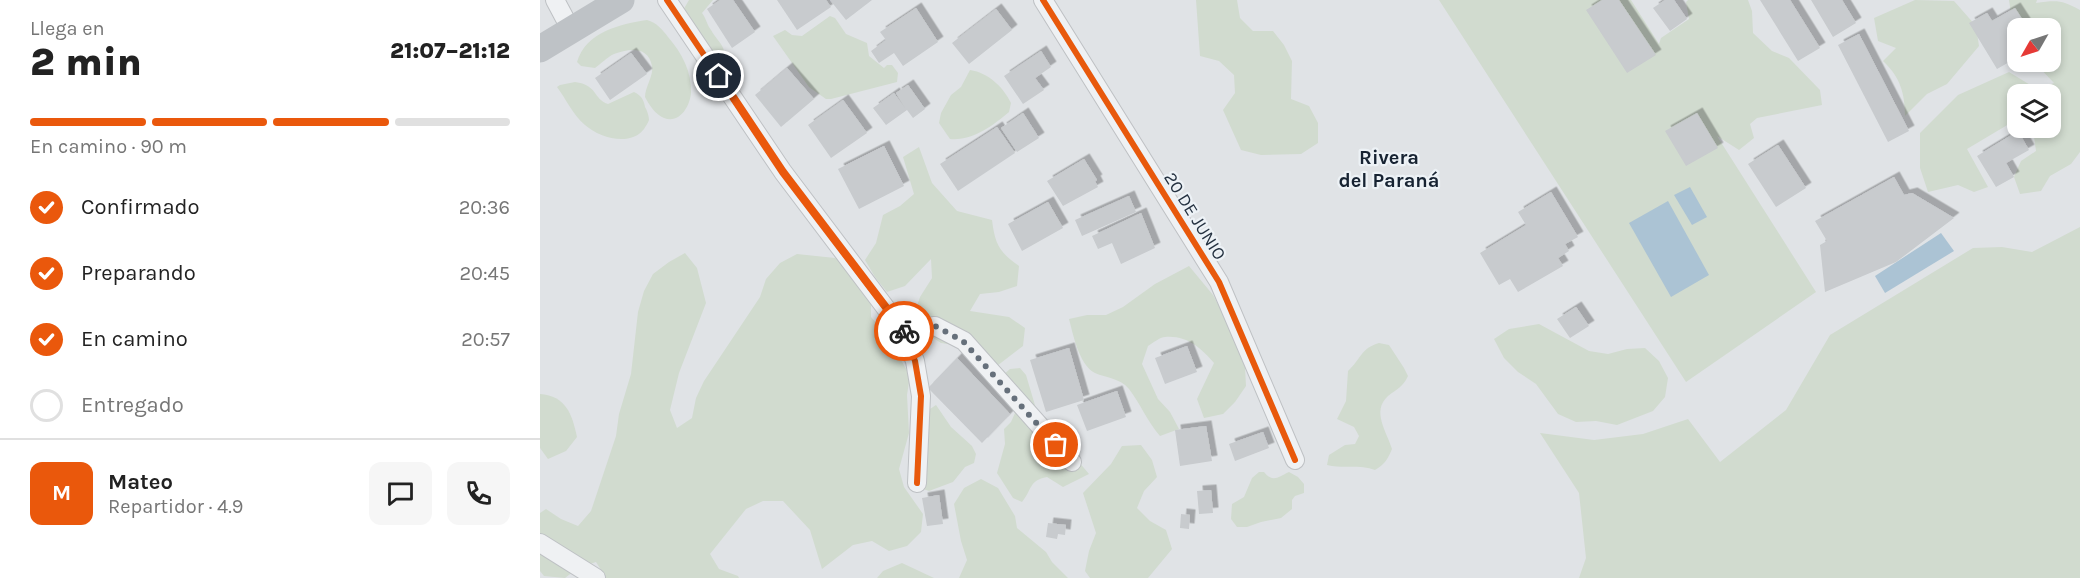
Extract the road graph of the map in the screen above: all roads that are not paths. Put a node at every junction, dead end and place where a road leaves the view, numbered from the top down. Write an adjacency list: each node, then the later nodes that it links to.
1 (555, 0): 5 (street)
2 (621, 0): 5 (main road)
3 (668, 0): 7 (street)
4 (1043, 0): 8 (street, 20 DE JUNIO)
5 (572, 30): 6 (main road)
6 (540, 49)
7 (903, 332): 9 (street); 10 (street)
8 (1295, 460)
9 (1072, 462)
10 (918, 483)
11 (540, 543): 12 (street)
12 (597, 578)

